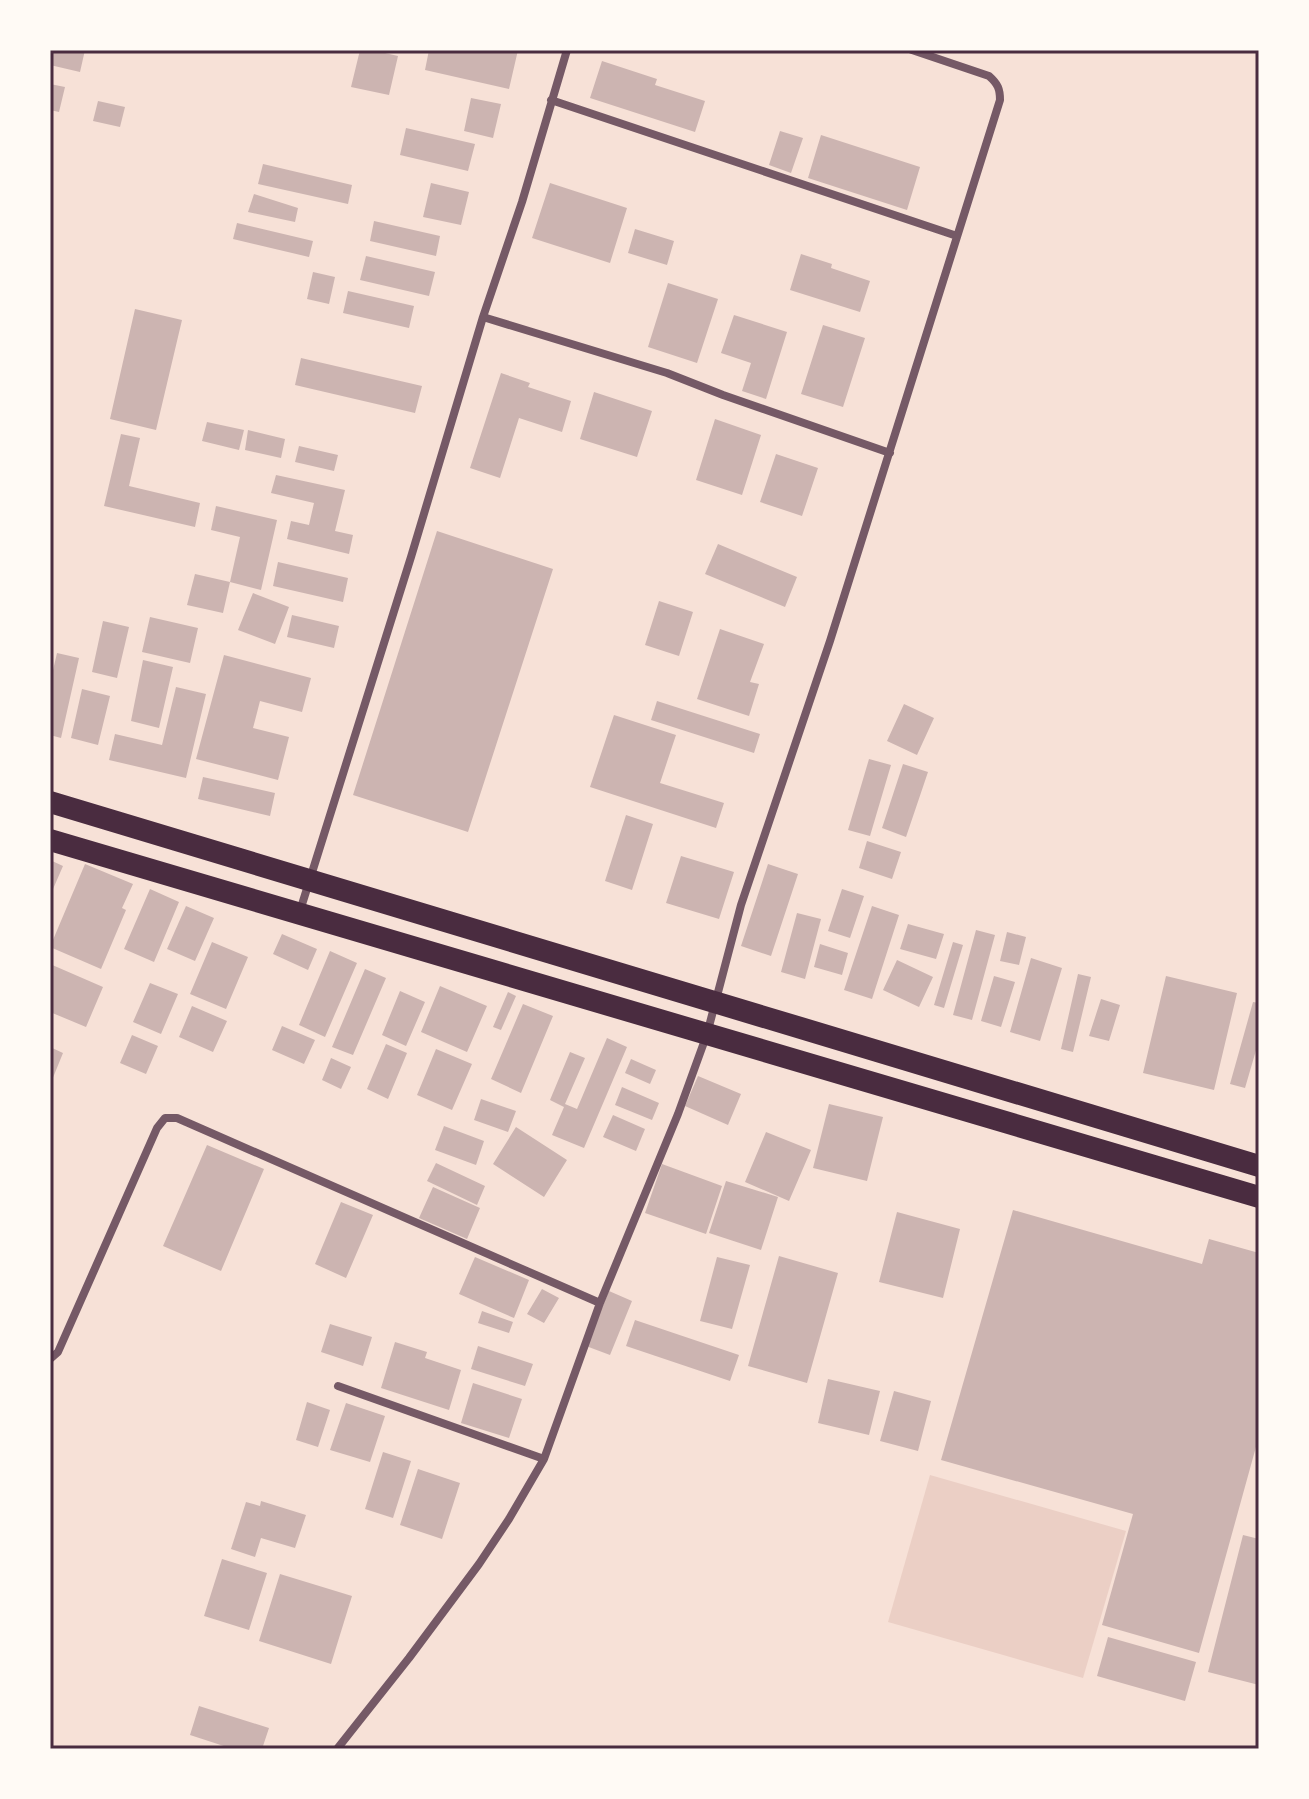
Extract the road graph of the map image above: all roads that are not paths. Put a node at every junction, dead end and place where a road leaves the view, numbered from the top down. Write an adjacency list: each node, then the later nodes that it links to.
1 (567, 50): 3 (street)
2 (912, 50): 4 (street)
3 (551, 100): 4 (street); 5 (street)
4 (957, 236): 6 (street)
5 (483, 317): 6 (street); 9 (street)
6 (890, 453): 11 (street)
7 (50, 802): 9 (highway)
8 (50, 840): 10 (highway)
9 (310, 880): 10 (street); 11 (highway)
10 (299, 914): 12 (highway)
11 (716, 1003): 12 (street); 13 (highway)
12 (707, 1034): 15 (highway); 17 (street)
13 (1186, 1145): 14 (highway); 15 (highway)
14 (1259, 1166)
15 (1179, 1173): 16 (highway)
16 (1259, 1197)
17 (600, 1303): 18 (street); 20 (street)
18 (50, 1359)
19 (338, 1386): 20 (street)
20 (544, 1459): 21 (street)
21 (337, 1749)

